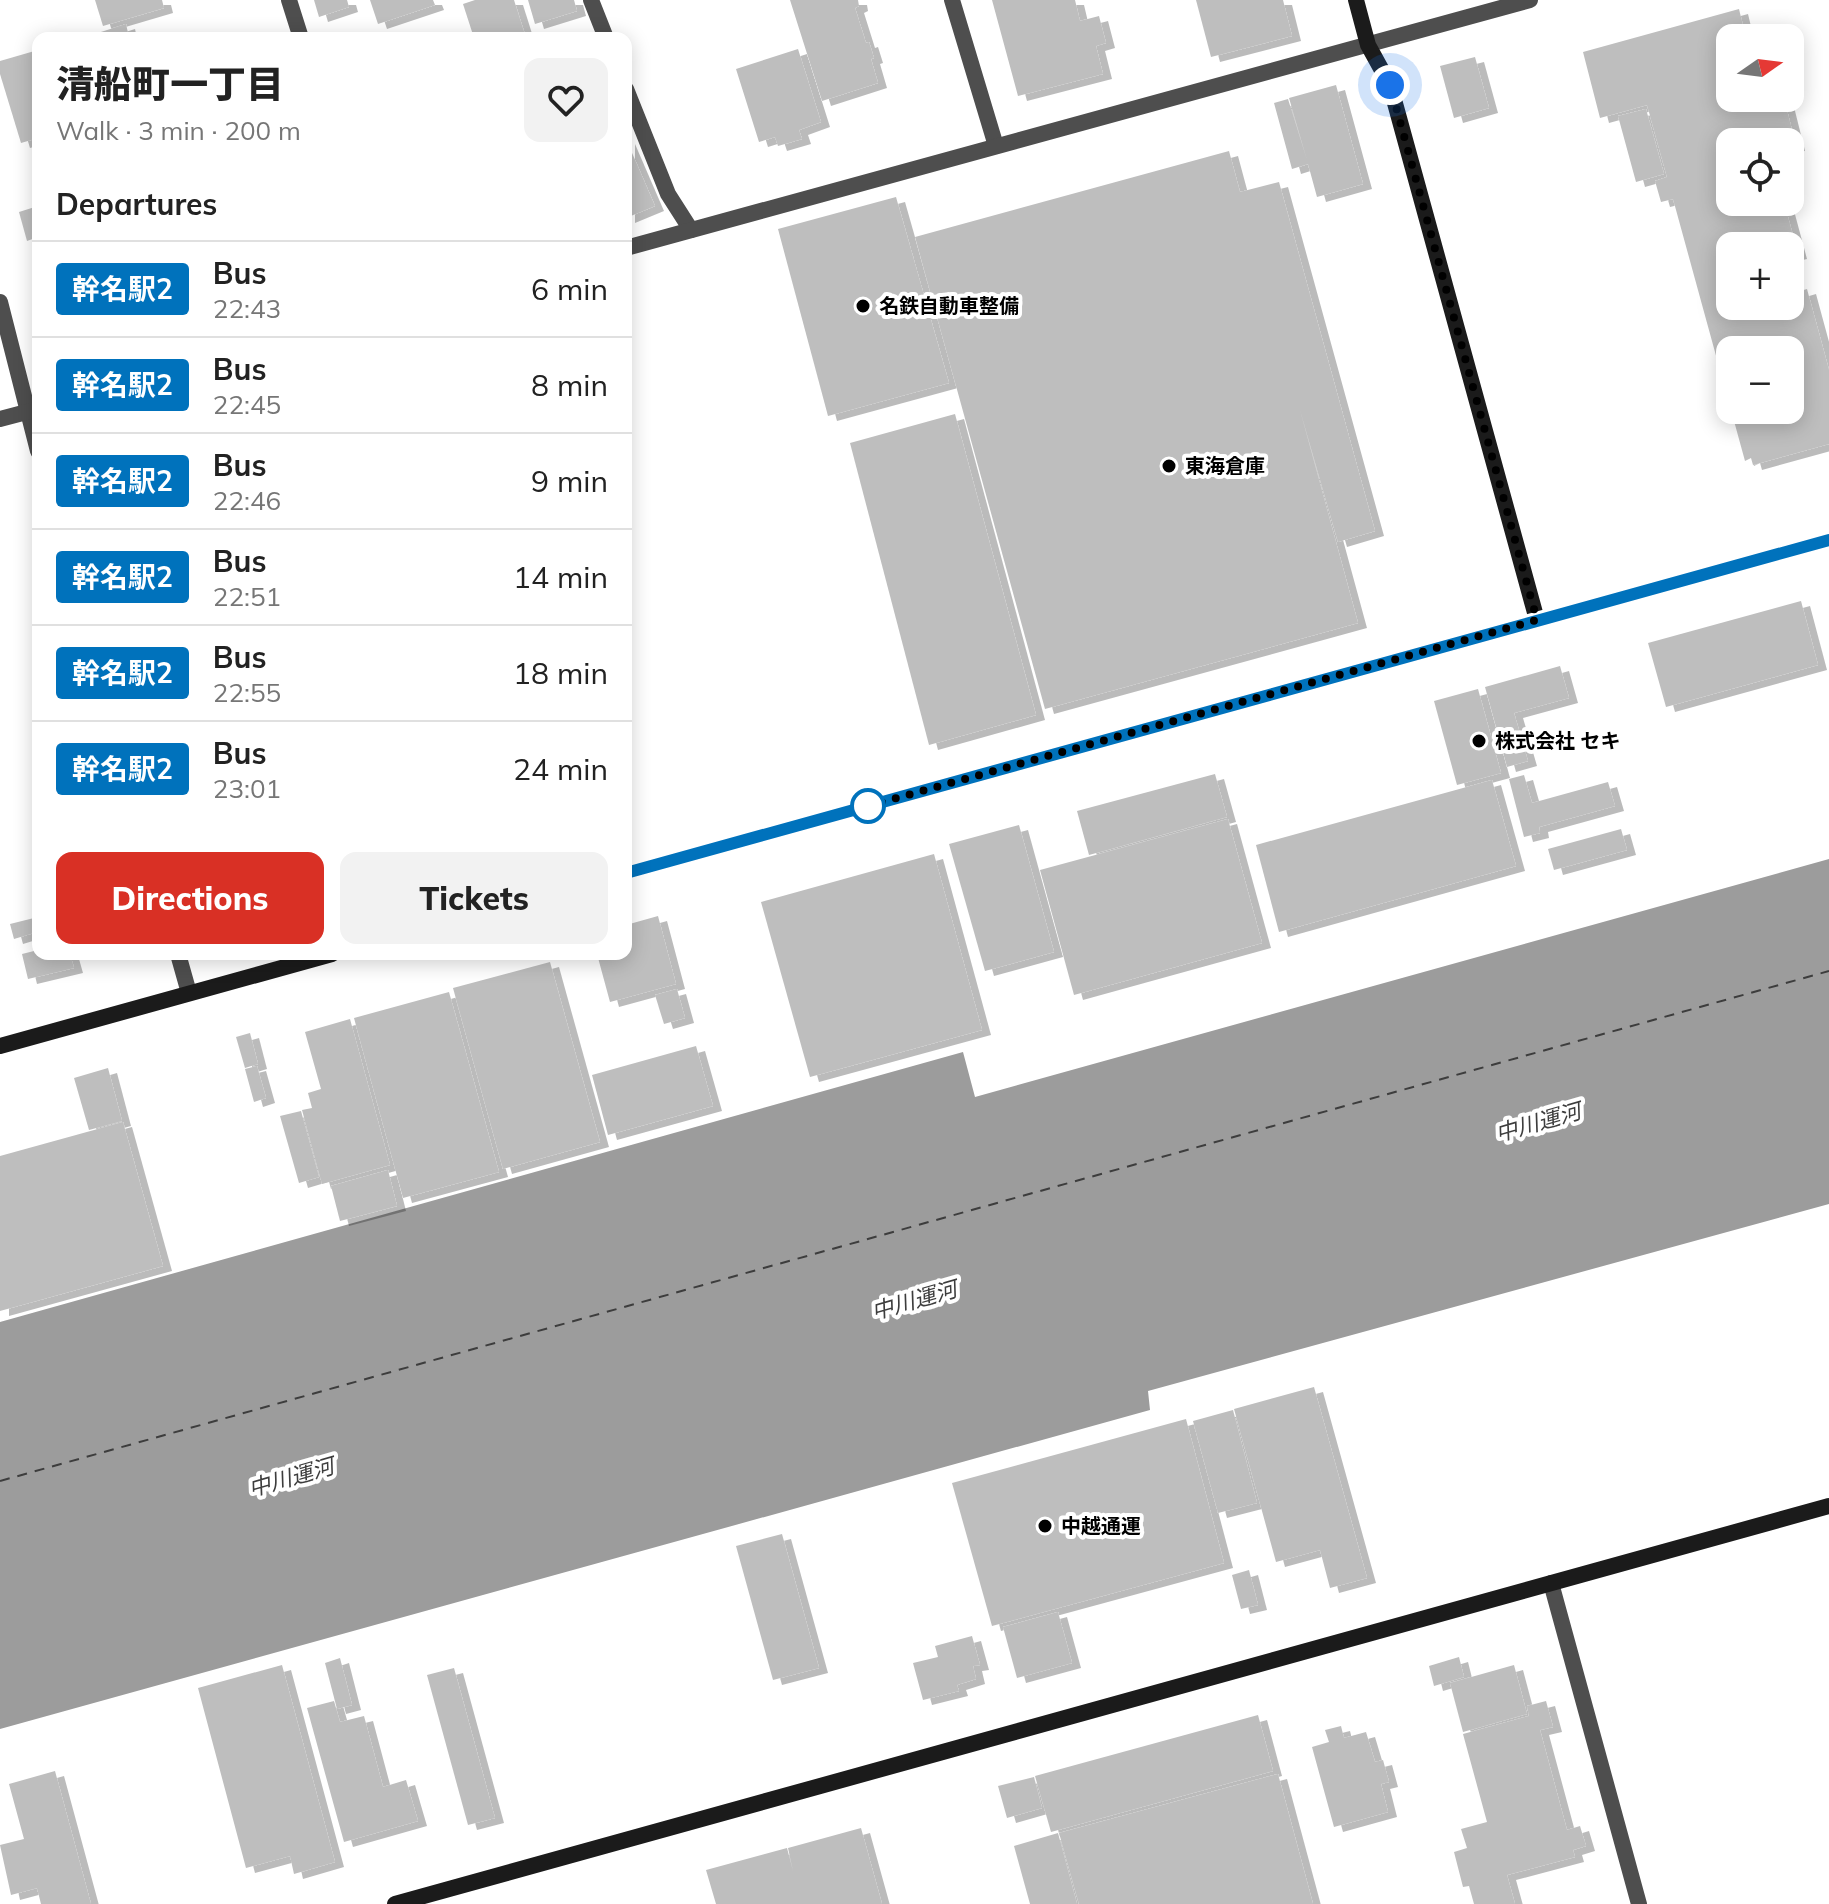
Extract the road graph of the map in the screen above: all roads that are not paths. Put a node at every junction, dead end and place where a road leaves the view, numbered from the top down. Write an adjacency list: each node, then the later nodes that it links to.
1 (289, 0): 6 (street)
2 (591, 0): 7 (street)
3 (952, 0): 10 (street)
4 (1356, 0): 8 (street)
5 (1530, 0): 8 (street)
6 (299, 32)
7 (604, 32)
8 (1368, 45): 10 (street); 18 (street)
9 (632, 104): 11 (street)
10 (996, 146): 11 (street)
11 (691, 230): 12 (street)
12 (632, 246)
13 (0, 302): 14 (street)
14 (32, 407)
15 (32, 410): 16 (street)
16 (0, 419)
17 (1829, 540): 18 (street)
18 (1537, 620): 19 (street)
19 (632, 871)
20 (180, 960): 22 (street)
21 (310, 960): 22 (street)
22 (189, 993): 23 (street)
23 (0, 1046)
24 (1829, 1506): 25 (street)
25 (1551, 1583): 26 (street); 28 (street)
26 (438, 1898): 27 (street)
27 (395, 1904)
28 (1639, 1904)

